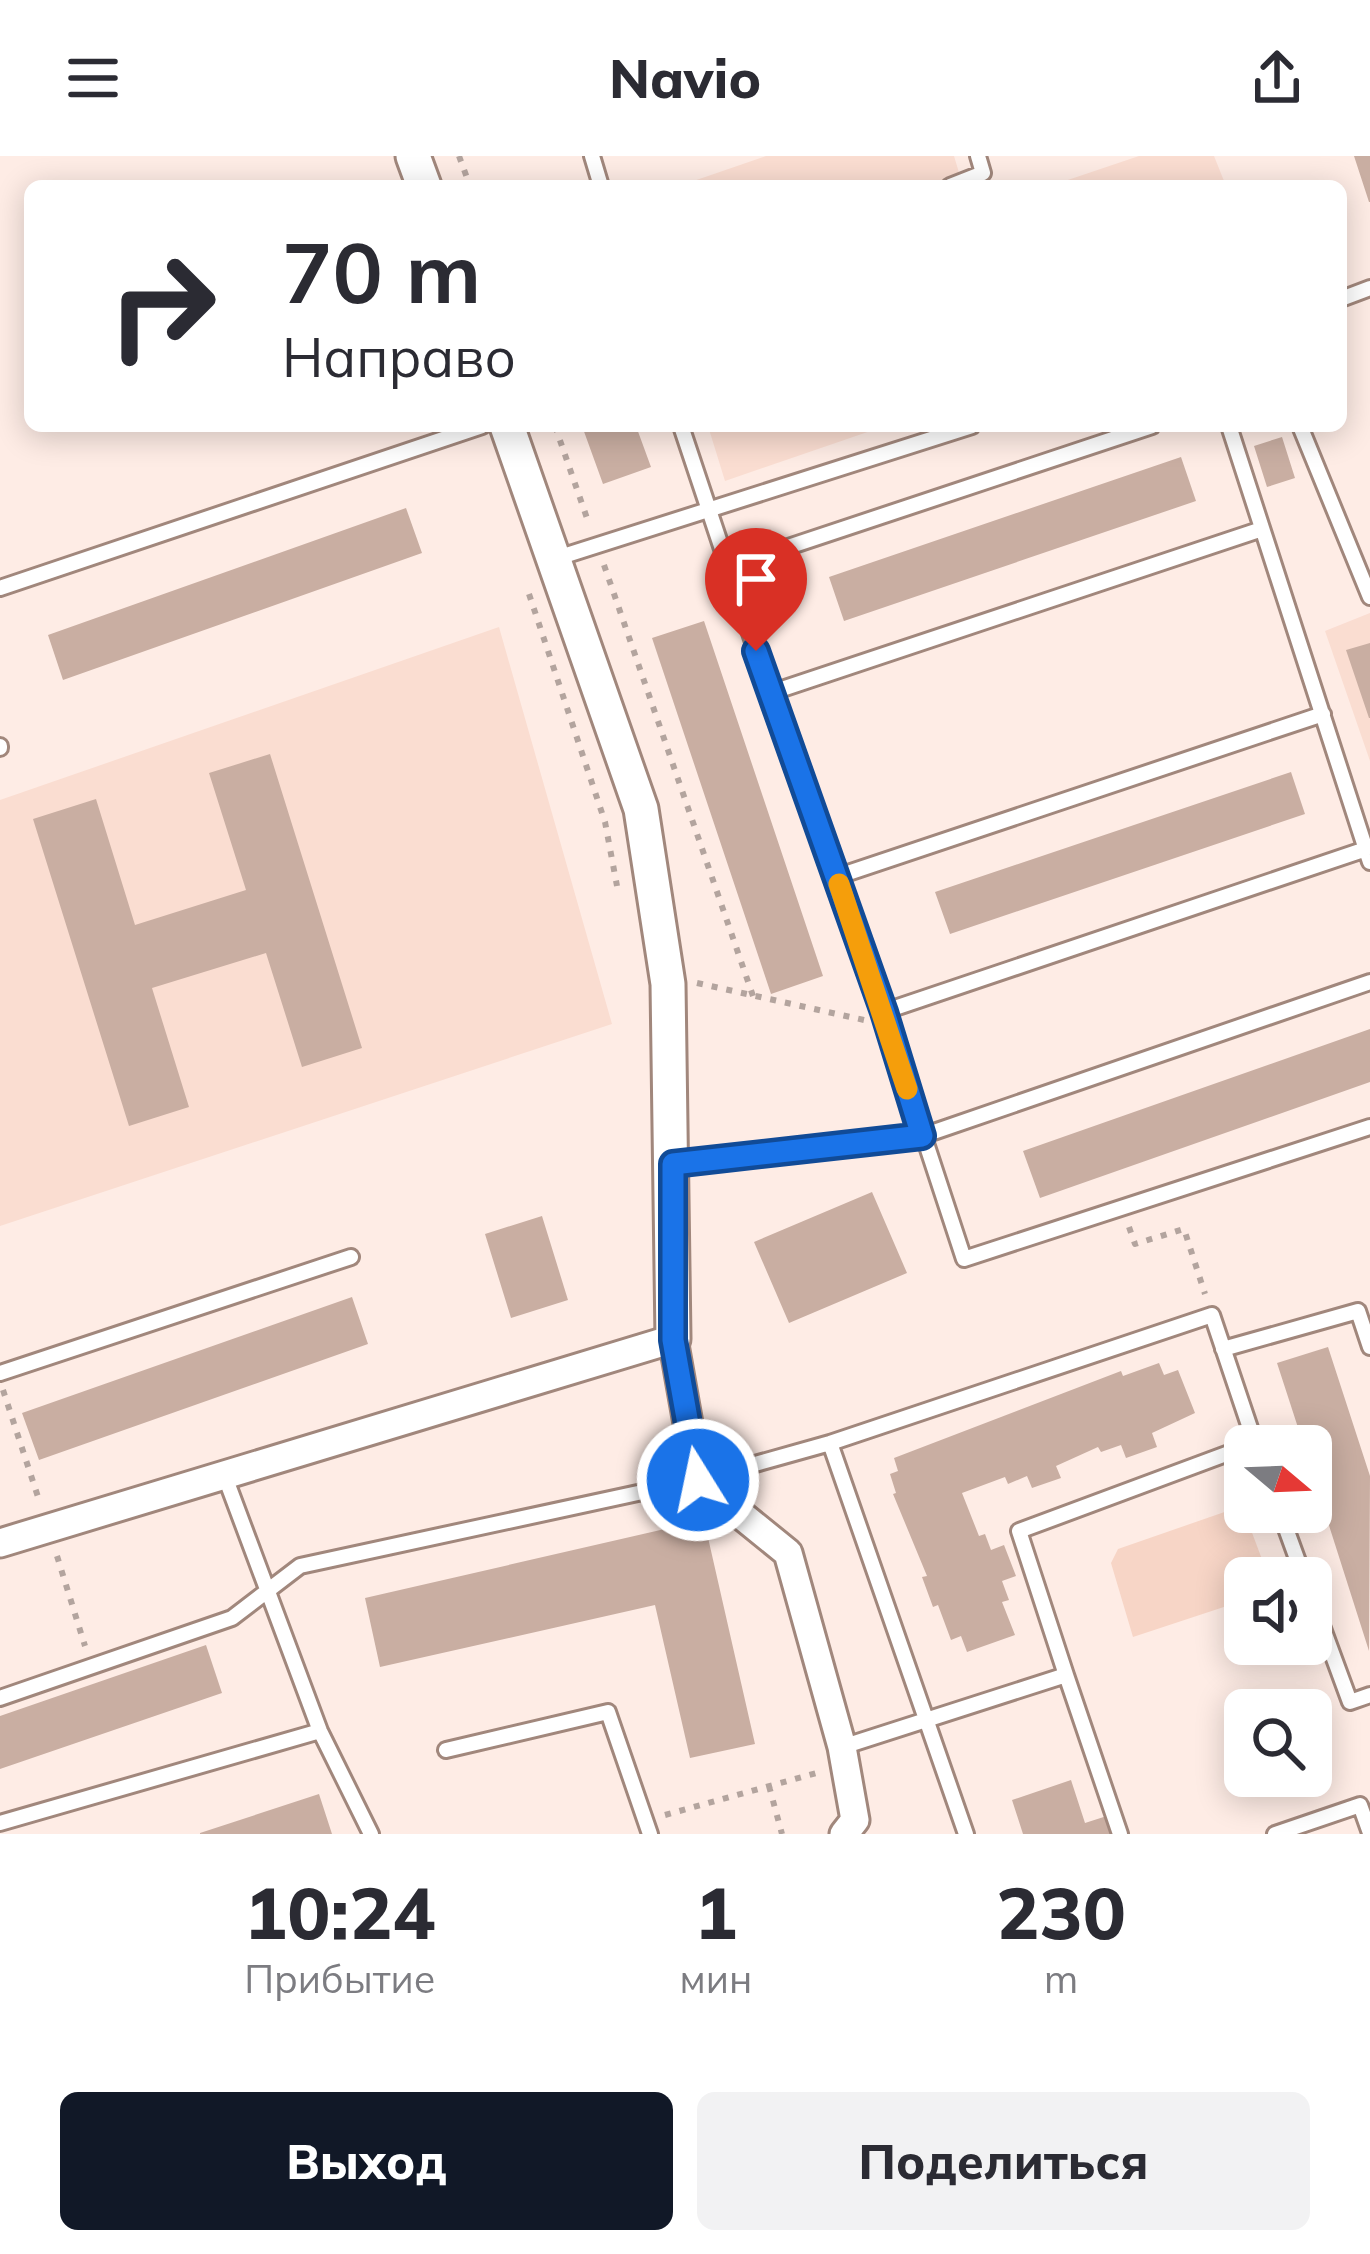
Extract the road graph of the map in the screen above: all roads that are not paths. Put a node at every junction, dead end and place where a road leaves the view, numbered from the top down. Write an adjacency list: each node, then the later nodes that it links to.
1 (978, 156): 2 (lane)
2 (965, 180)
3 (464, 432): 14 (lane)
4 (509, 432): 12 (street)
5 (683, 432): 10 (lane)
6 (953, 432): 10 (lane)
7 (1133, 432): 13 (lane)
8 (1231, 432): 11 (lane)
9 (1302, 432): 15 (lane)
10 (709, 510): 12 (lane); 13 (lane)
11 (1262, 530): 16 (lane); 17 (lane)
12 (554, 559): 24 (street)
13 (728, 567): 16 (lane)
14 (0, 588)
15 (1370, 597)
16 (770, 693): 19 (lane)
17 (1322, 714): 18 (lane); 19 (lane)
18 (1368, 855): 21 (lane)
19 (836, 877): 21 (lane)
20 (1370, 982): 23 (lane)
21 (884, 1012): 23 (lane)
22 (1370, 1127): 23 (lane)
23 (922, 1136): 24 (lane)
24 (673, 1164): 26 (street)
25 (352, 1257): 29 (lane)
26 (673, 1340): 33 (street); 34 (street)
27 (1370, 1347): 28 (lane)
28 (1223, 1349): 30 (lane); 31 (lane)
29 (0, 1377)
30 (1245, 1425)
31 (830, 1443): 34 (lane); 41 (lane)
32 (1224, 1456): 38 (lane)
33 (224, 1474): 35 (street); 36 (lane)
34 (698, 1480): 36 (lane); 44 (street)
35 (0, 1543)
36 (268, 1590): 40 (lane); 42 (lane)
37 (1332, 1653): 39 (lane)
38 (1066, 1675): 41 (lane); 51 (lane)
39 (1370, 1695)
40 (0, 1698)
41 (928, 1720): 44 (lane); 50 (lane)
42 (320, 1731): 45 (lane); 48 (lane)
43 (446, 1750): 46 (lane)
44 (844, 1756): 49 (street)
45 (0, 1823)
46 (647, 1827)
47 (1370, 1833): 52 (lane)
48 (371, 1834)
49 (844, 1834)
50 (966, 1834)
51 (1120, 1834)
52 (1275, 1834)

